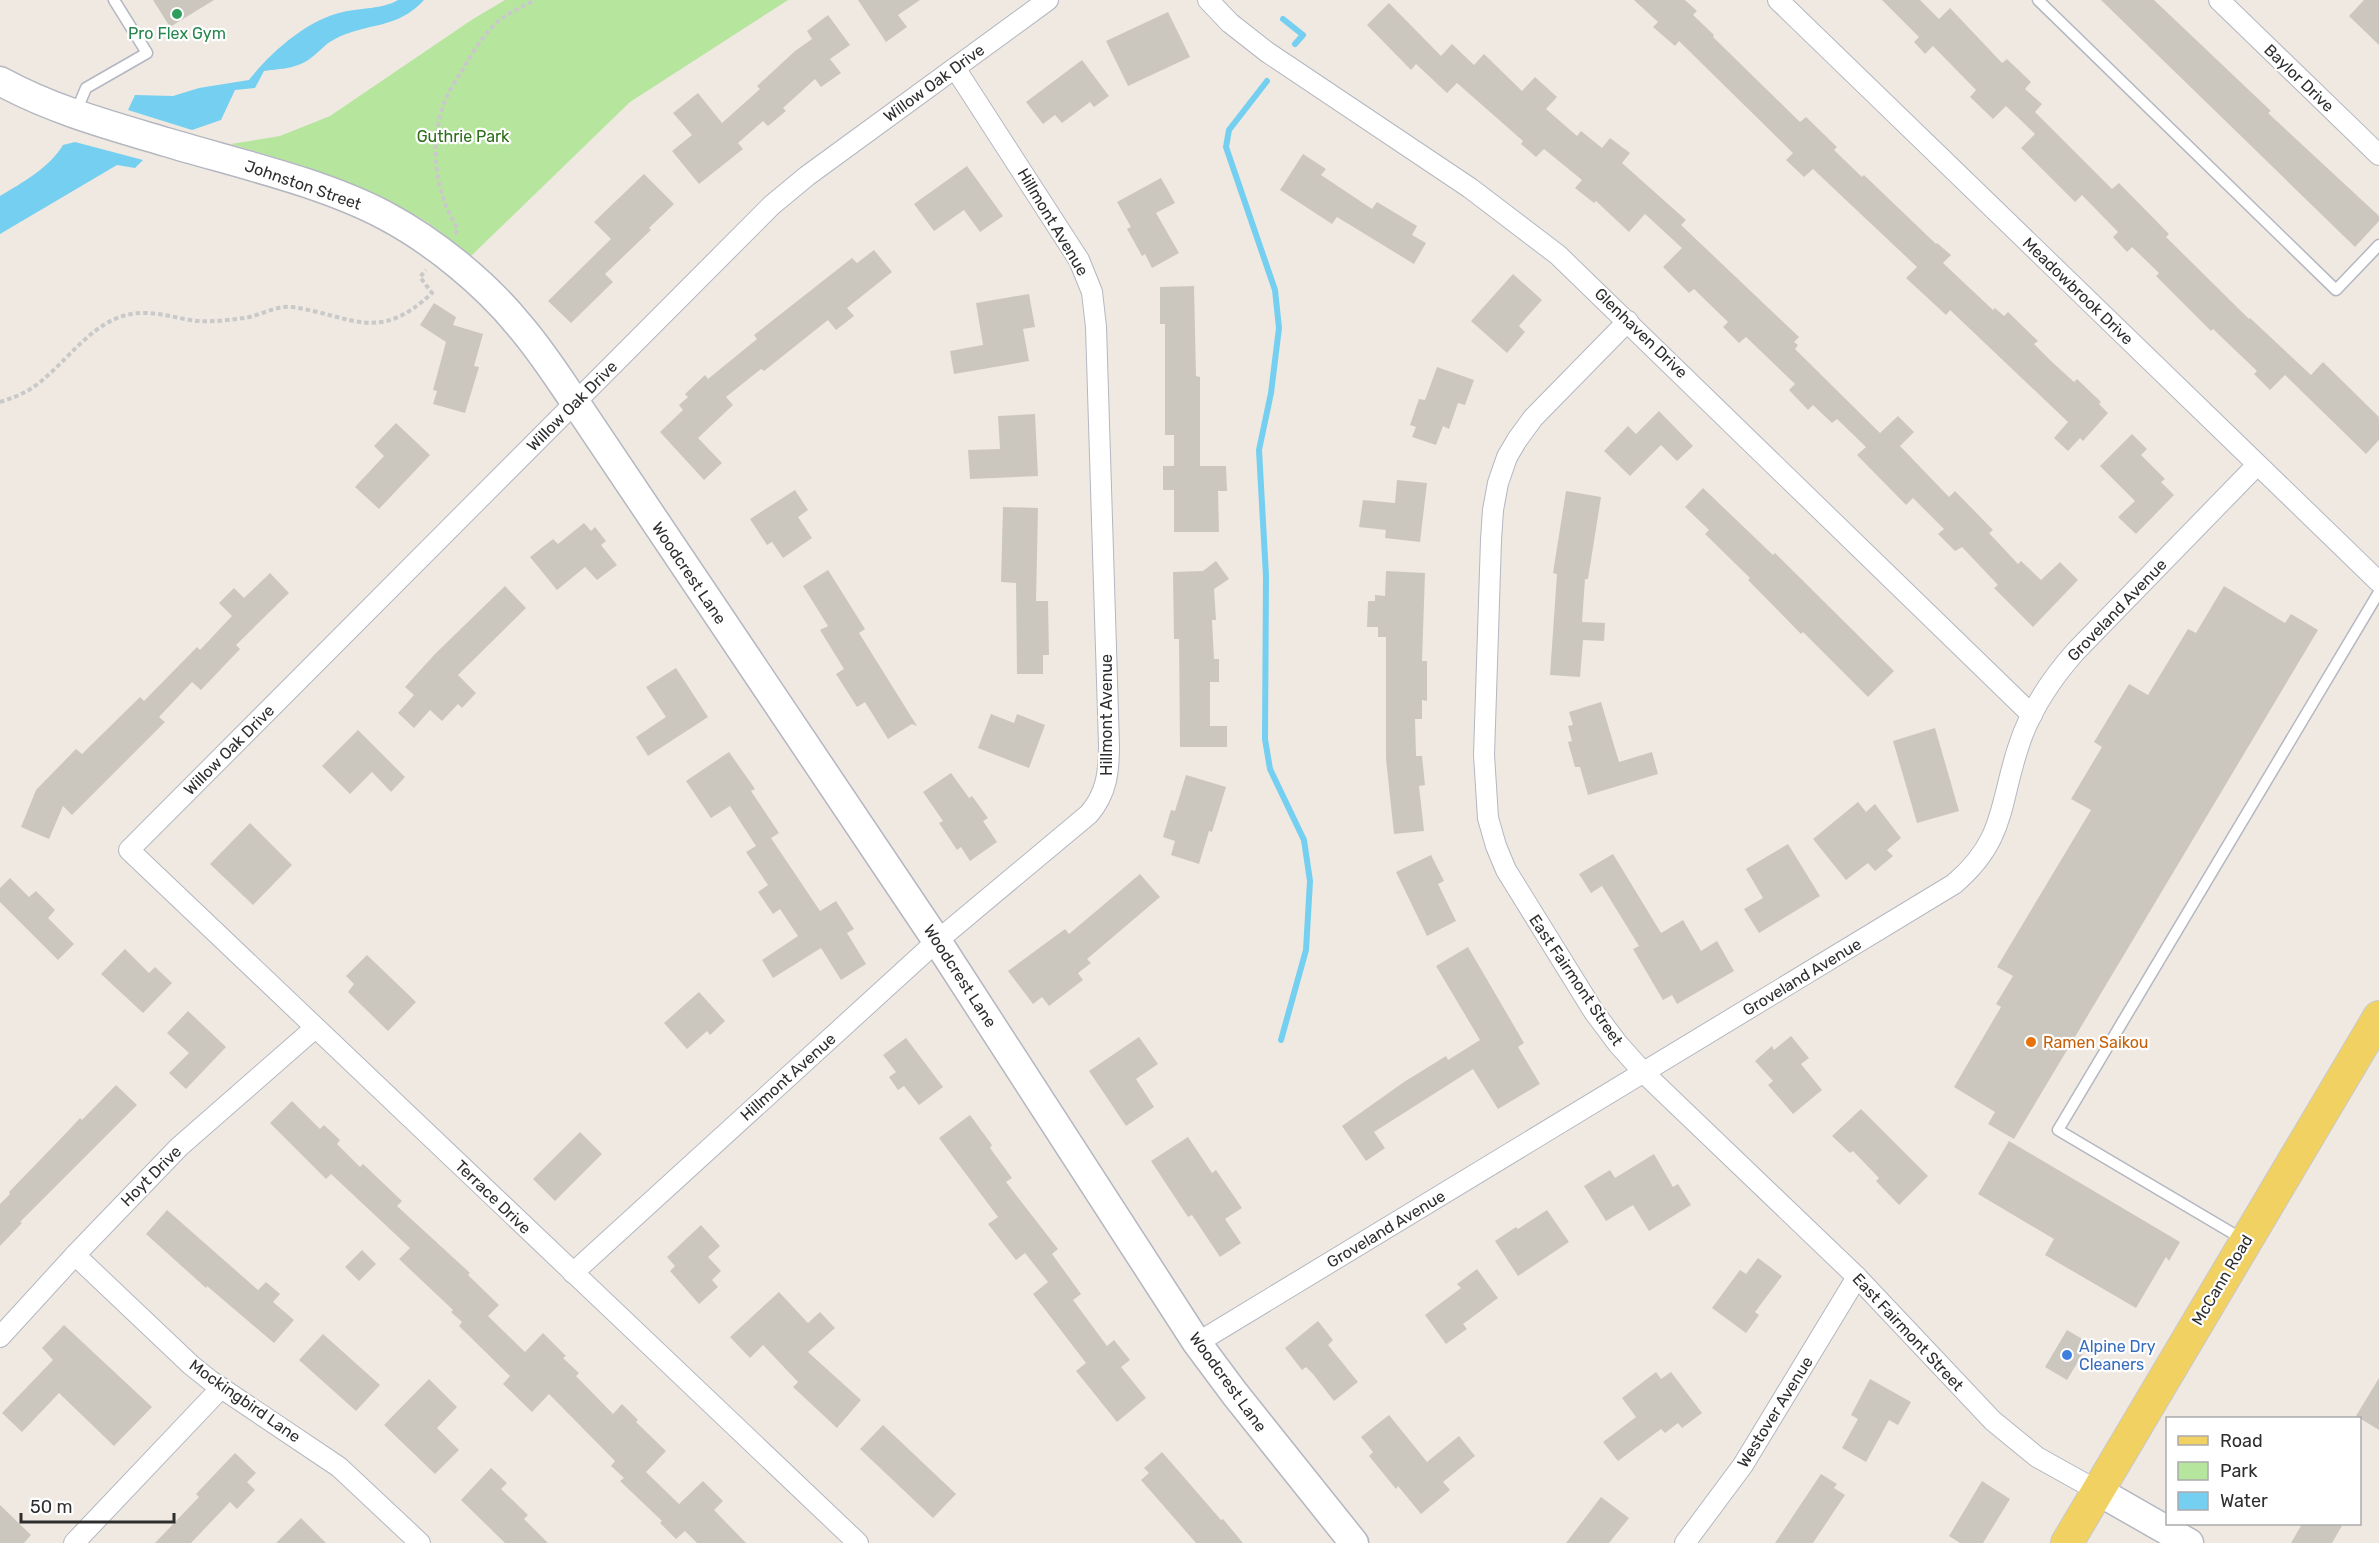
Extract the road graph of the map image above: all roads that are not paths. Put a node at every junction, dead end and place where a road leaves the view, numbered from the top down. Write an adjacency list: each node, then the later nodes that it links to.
1 (114, 0): 9 (lane)
2 (1048, 0): 7 (street, Willow Oak Drive)
3 (1208, 0): 12 (street, Glenhaven Drive)
4 (1778, 0): 14 (street, Meadowbrook Drive)
5 (2038, 0): 11 (lane)
6 (2219, 0): 10 (street, Baylor Drive)
7 (955, 68): 13 (street, Willow Oak Drive); 19 (street, Hillmont Avenue)
8 (0, 81): 9 (street, Johnston Street)
9 (74, 114): 13 (street, Johnston Street)
10 (2379, 156)
11 (2379, 245)
12 (1628, 321): 17 (street, Glenhaven Drive); 22 (street, East Fairmont Street)
13 (575, 402): 18 (street, Willow Oak Drive); 19 (street, Woodcrest Lane)
14 (2257, 465): 15 (street, Meadowbrook Drive); 17 (street, Groveland Avenue)
15 (2379, 582)
16 (2379, 592): 23 (lane)
17 (2032, 715): 22 (street, Groveland Avenue)
18 (129, 850): 21 (street, Terrace Drive)
19 (937, 941): 25 (street, Hillmont Avenue); 28 (street, Woodcrest Lane)
20 (2379, 1017): 23 (main road, McCann Road)
21 (315, 1028): 24 (street, Hoyt Drive); 25 (street, Terrace Drive)
22 (1644, 1073): 26 (street, East Fairmont Street); 28 (street, Groveland Avenue)
23 (2245, 1240): 30 (main road, McCann Road)
24 (75, 1255): 27 (street, Hoyt Drive); 29 (street, Mockingbird Lane)
25 (573, 1274): 33 (street, Terrace Drive)
26 (1857, 1276): 30 (street, East Fairmont Street); 35 (street, Westover Avenue)
27 (0, 1337)
28 (1197, 1343): 34 (street, Woodcrest Lane)
29 (221, 1388): 31 (street); 32 (street, Mockingbird Lane)
30 (2098, 1491): 36 (main road, McCann Road); 37 (street, East Fairmont Street)
31 (74, 1543)
32 (420, 1543)
33 (858, 1543)
34 (1354, 1543)
35 (1685, 1543)
36 (2067, 1543)
37 (2189, 1543)

